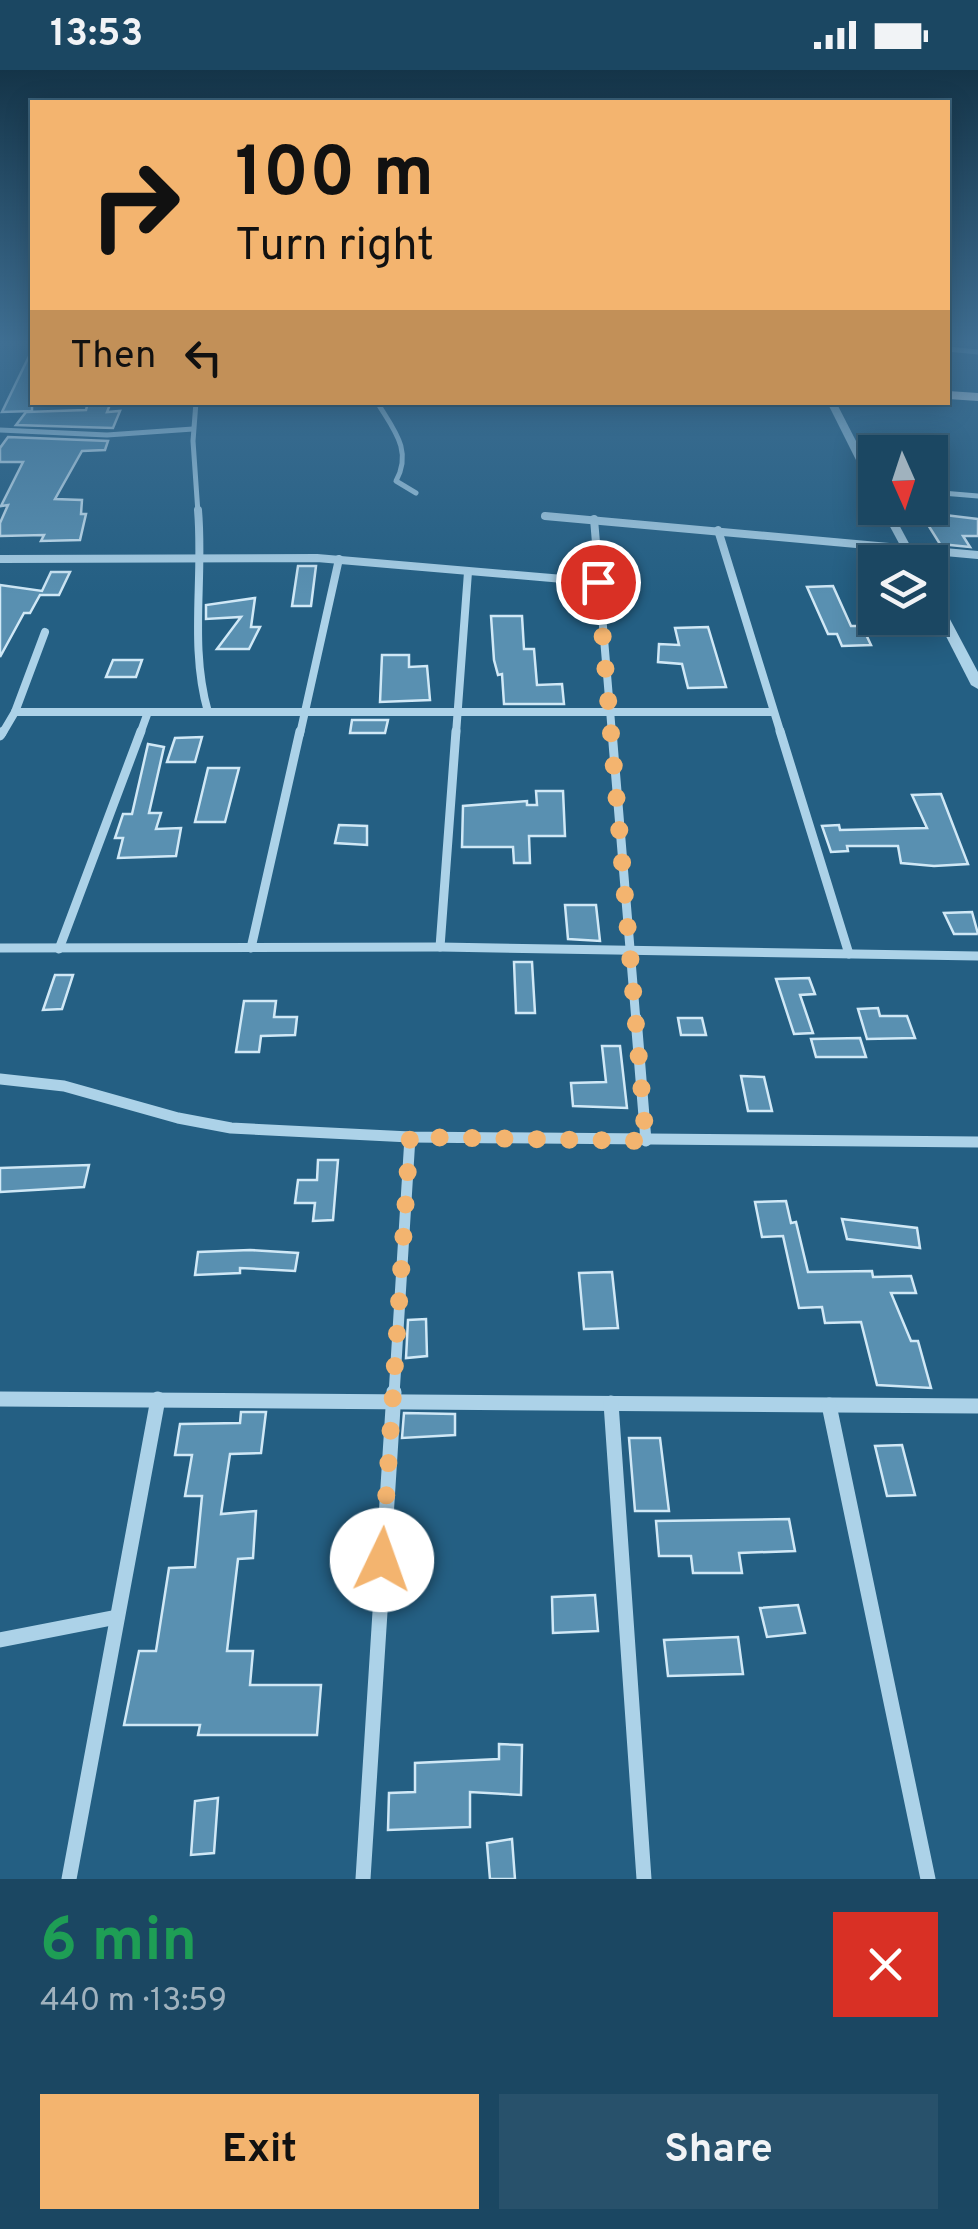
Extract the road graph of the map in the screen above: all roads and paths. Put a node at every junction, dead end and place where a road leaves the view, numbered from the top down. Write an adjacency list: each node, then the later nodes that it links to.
1 (193, 425): 4 (street)
2 (392, 425): 7 (street)
3 (843, 425): 6 (street)
4 (193, 429): 5 (street); 18 (street)
5 (0, 430)
6 (858, 454)
7 (416, 492)
8 (948, 494): 9 (street)
9 (978, 496)
10 (544, 516): 11 (street)
11 (594, 520): 12 (street); 20 (street)
12 (718, 530): 13 (street); 28 (street)
13 (867, 545)
14 (948, 552): 15 (street)
15 (978, 555)
16 (0, 559): 18 (street)
17 (339, 559): 18 (street); 19 (street); 27 (street)
18 (202, 561): 26 (street)
19 (468, 572): 20 (street); 29 (street)
20 (598, 582): 30 (street)
21 (948, 628): 23 (street)
22 (45, 632): 24 (street)
23 (978, 685)
24 (15, 712): 25 (street); 31 (street)
25 (148, 712): 26 (street); 35 (street)
26 (208, 712): 27 (street)
27 (303, 712): 29 (street); 34 (street)
28 (772, 712): 30 (street); 37 (street)
29 (458, 713): 30 (street); 32 (street)
30 (608, 715): 36 (street)
31 (0, 736)
32 (440, 947): 34 (street); 36 (street)
33 (0, 948): 35 (street)
34 (251, 948): 35 (street)
35 (60, 949)
36 (628, 951): 37 (street); 41 (street)
37 (848, 954): 38 (street)
38 (978, 956)
39 (0, 1079): 40 (street)
40 (410, 1137): 41 (street); 45 (street)
41 (646, 1141): 42 (street)
42 (978, 1142)
43 (158, 1399): 44 (street); 45 (street); 49 (street)
44 (0, 1400)
45 (391, 1401): 46 (street); 52 (street)
46 (611, 1403): 47 (street); 53 (street)
47 (829, 1405): 48 (street); 54 (street)
48 (978, 1406)
49 (118, 1617): 50 (street); 51 (street)
50 (0, 1640)
51 (69, 1879)
52 (363, 1879)
53 (644, 1879)
54 (928, 1879)

